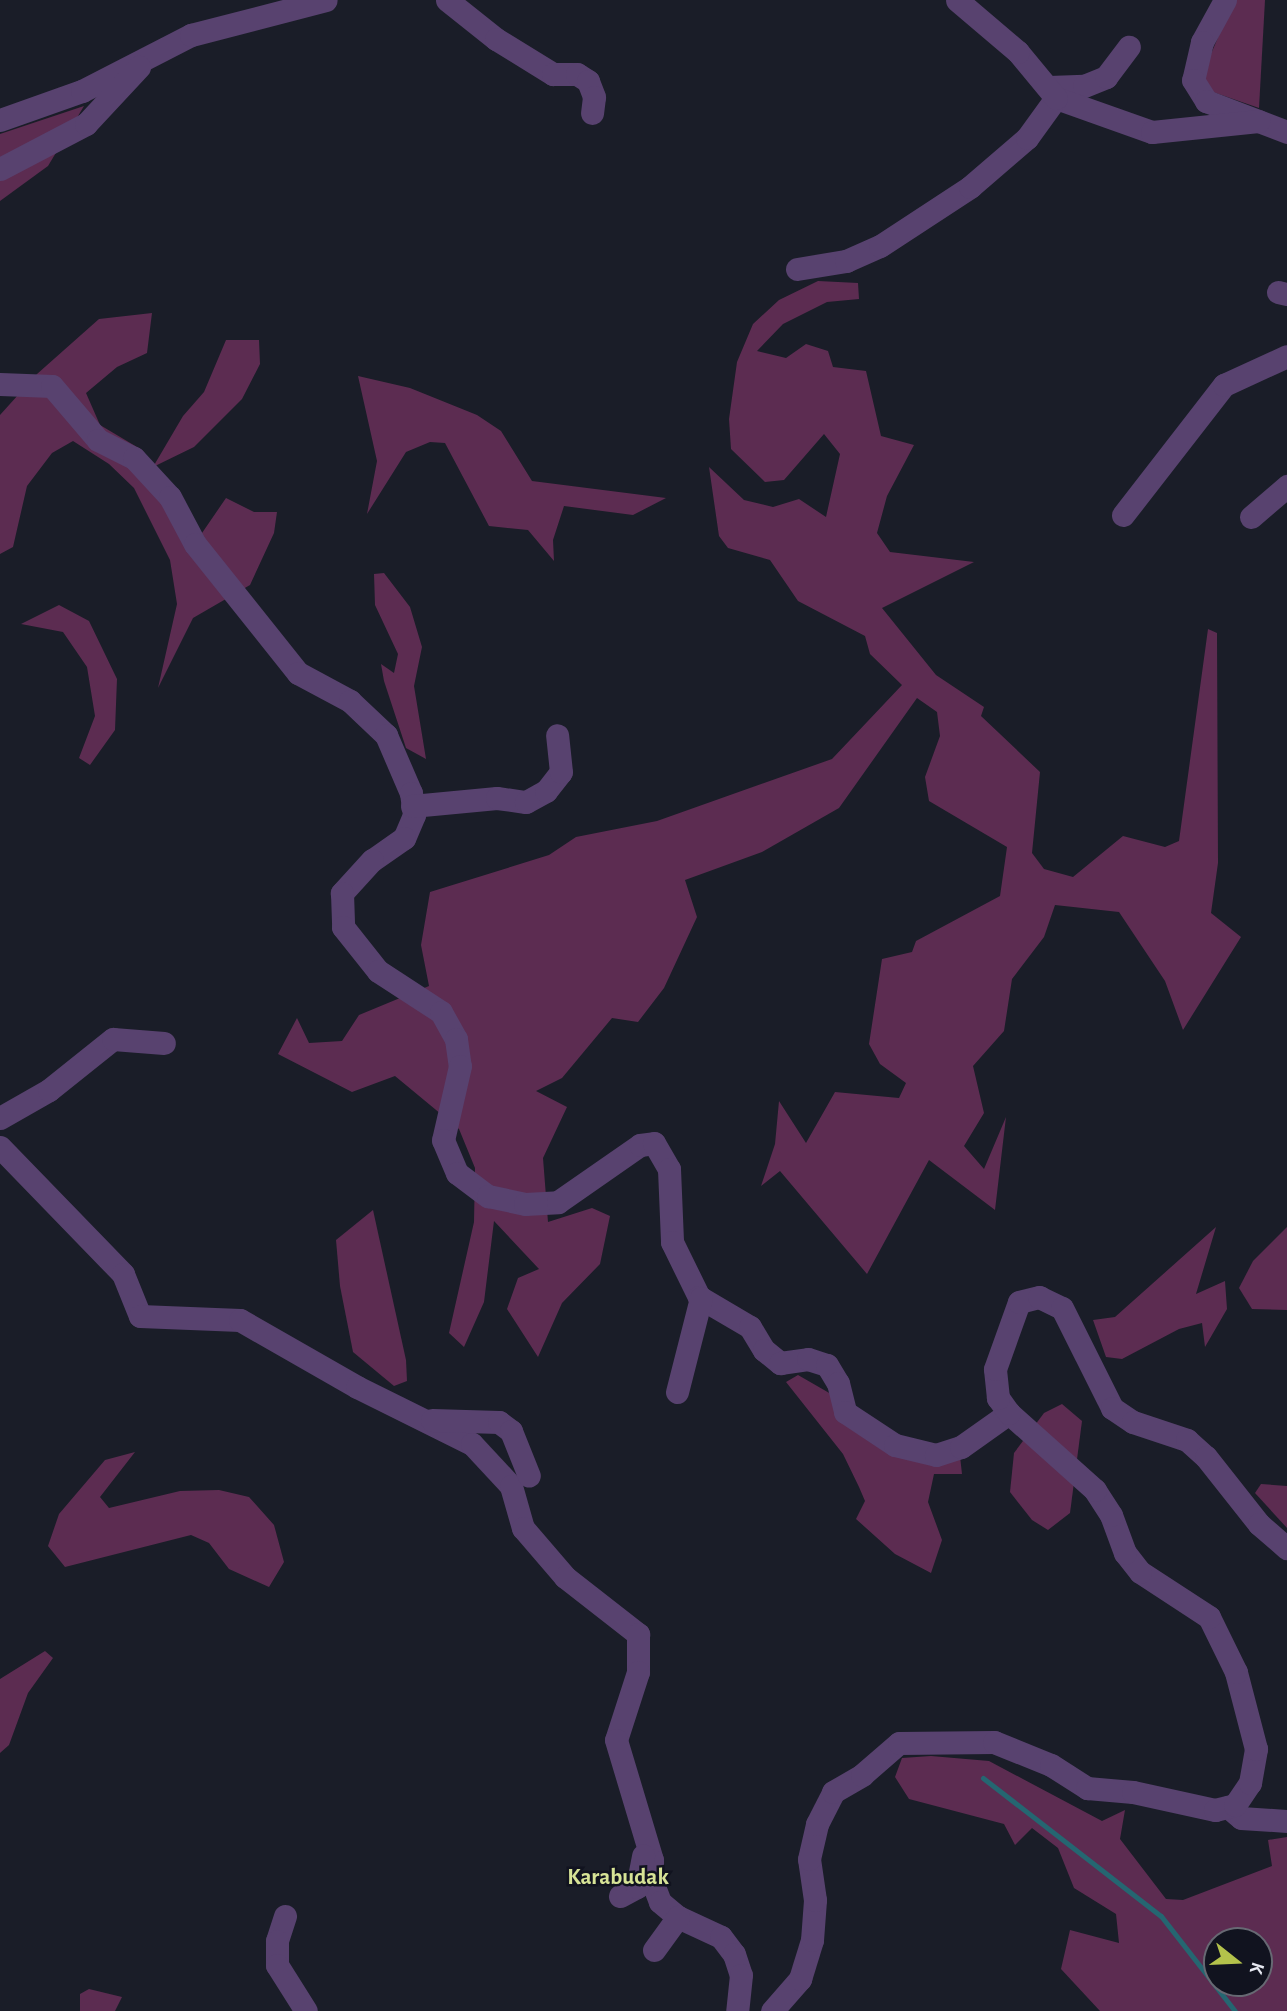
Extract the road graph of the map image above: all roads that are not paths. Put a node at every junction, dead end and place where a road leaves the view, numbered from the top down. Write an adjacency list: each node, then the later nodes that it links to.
1 (326, 0): 6 (street)
2 (447, 0): 8 (street)
3 (957, 0): 7 (street)
4 (1225, 0): 10 (street)
5 (1129, 47): 7 (street)
6 (148, 57): 9 (street); 12 (street)
7 (1053, 92): 10 (street); 13 (street)
8 (592, 113)
9 (0, 120)
10 (1258, 121): 11 (street)
11 (1287, 132)
12 (0, 169)
13 (797, 269)
14 (1287, 356): 17 (street)
15 (0, 384): 20 (street)
16 (1283, 494): 18 (street)
17 (1123, 515)
18 (1251, 517)
19 (557, 735): 20 (street)
20 (412, 806): 24 (street)
21 (164, 1043): 22 (street)
22 (0, 1118)
23 (0, 1147): 27 (street)
24 (701, 1298): 25 (street); 26 (street)
25 (677, 1392)
26 (1009, 1413): 29 (street); 30 (street)
27 (422, 1419): 28 (street); 32 (street)
28 (530, 1476)
29 (1287, 1548)
30 (1228, 1807): 31 (street); 39 (street)
31 (1287, 1821)
32 (642, 1825): 33 (street); 35 (street)
33 (620, 1896)
34 (285, 1916): 37 (street)
35 (678, 1917): 36 (street); 38 (street)
36 (654, 1950)
37 (306, 2011)
38 (737, 2011)
39 (772, 2011)

